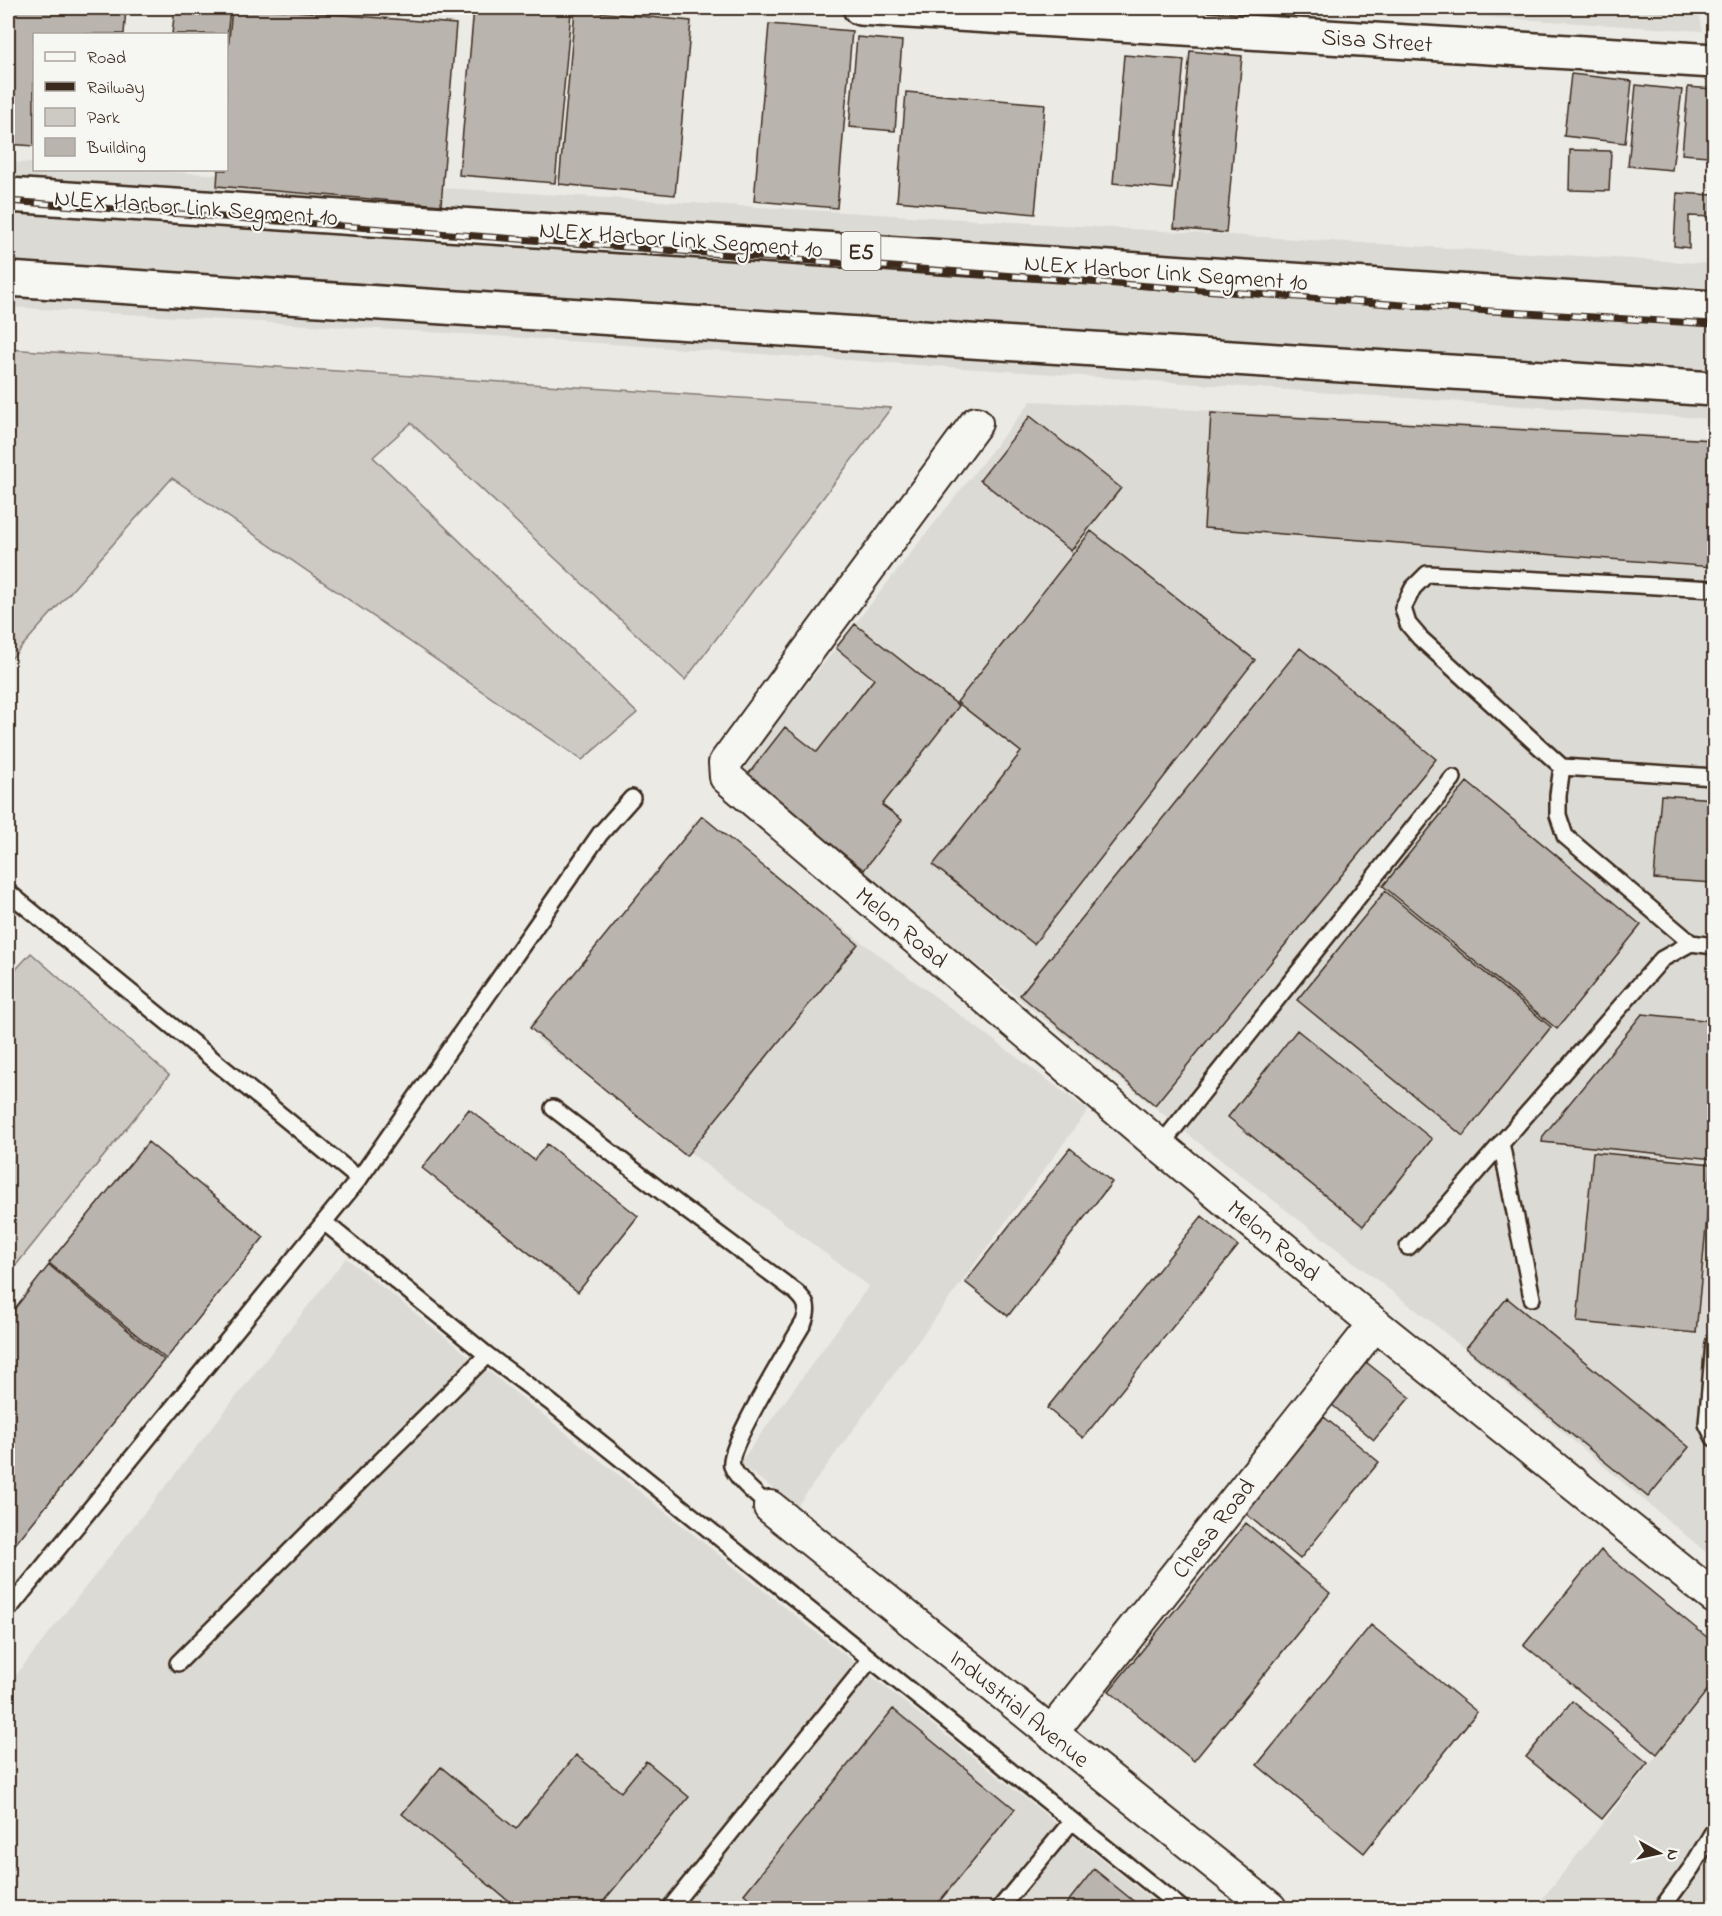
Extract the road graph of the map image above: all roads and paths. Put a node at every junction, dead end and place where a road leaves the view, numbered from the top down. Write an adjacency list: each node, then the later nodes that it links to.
1 (860, 8): 2 (main road, Sisa Street)
2 (976, 11): 3 (main road, Sisa Street)
3 (1714, 61)
4 (8, 195): 6 (main road, NLEX Harbor Link Segment 10 / E5)
5 (8, 279): 7 (main road)
6 (1714, 308)
7 (1714, 390)
8 (976, 423): 19 (street, Melon Road)
9 (1714, 589): 10 (lane)
10 (1562, 767): 11 (lane); 15 (lane)
11 (1714, 777)
12 (1453, 778): 19 (lane)
13 (633, 798): 20 (lane)
14 (8, 892): 20 (lane)
15 (1691, 943): 16 (lane); 18 (lane)
16 (1714, 946)
17 (553, 1108): 28 (lane)
18 (1502, 1143): 22 (lane); 23 (lane)
19 (1160, 1146): 24 (street, Melon Road)
20 (359, 1179): 21 (lane)
21 (324, 1222): 26 (lane); 30 (lane)
22 (1408, 1247)
23 (1532, 1298)
24 (1375, 1324): 29 (street, Melon Road); 33 (street, Chesa Road)
25 (1714, 1343): 27 (lane)
26 (487, 1355): 31 (lane); 32 (lane)
27 (1714, 1438)
28 (770, 1507): 33 (street, Industrial Avenue)
29 (1714, 1597)
30 (8, 1610)
31 (870, 1660): 34 (lane); 36 (lane)
32 (178, 1663)
33 (1051, 1733): 39 (street, Industrial Avenue)
34 (1072, 1821): 37 (lane); 38 (lane)
35 (1714, 1830): 40 (lane)
36 (670, 1908)
37 (1000, 1908)
38 (1181, 1908)
39 (1270, 1908)
40 (1662, 1908)

